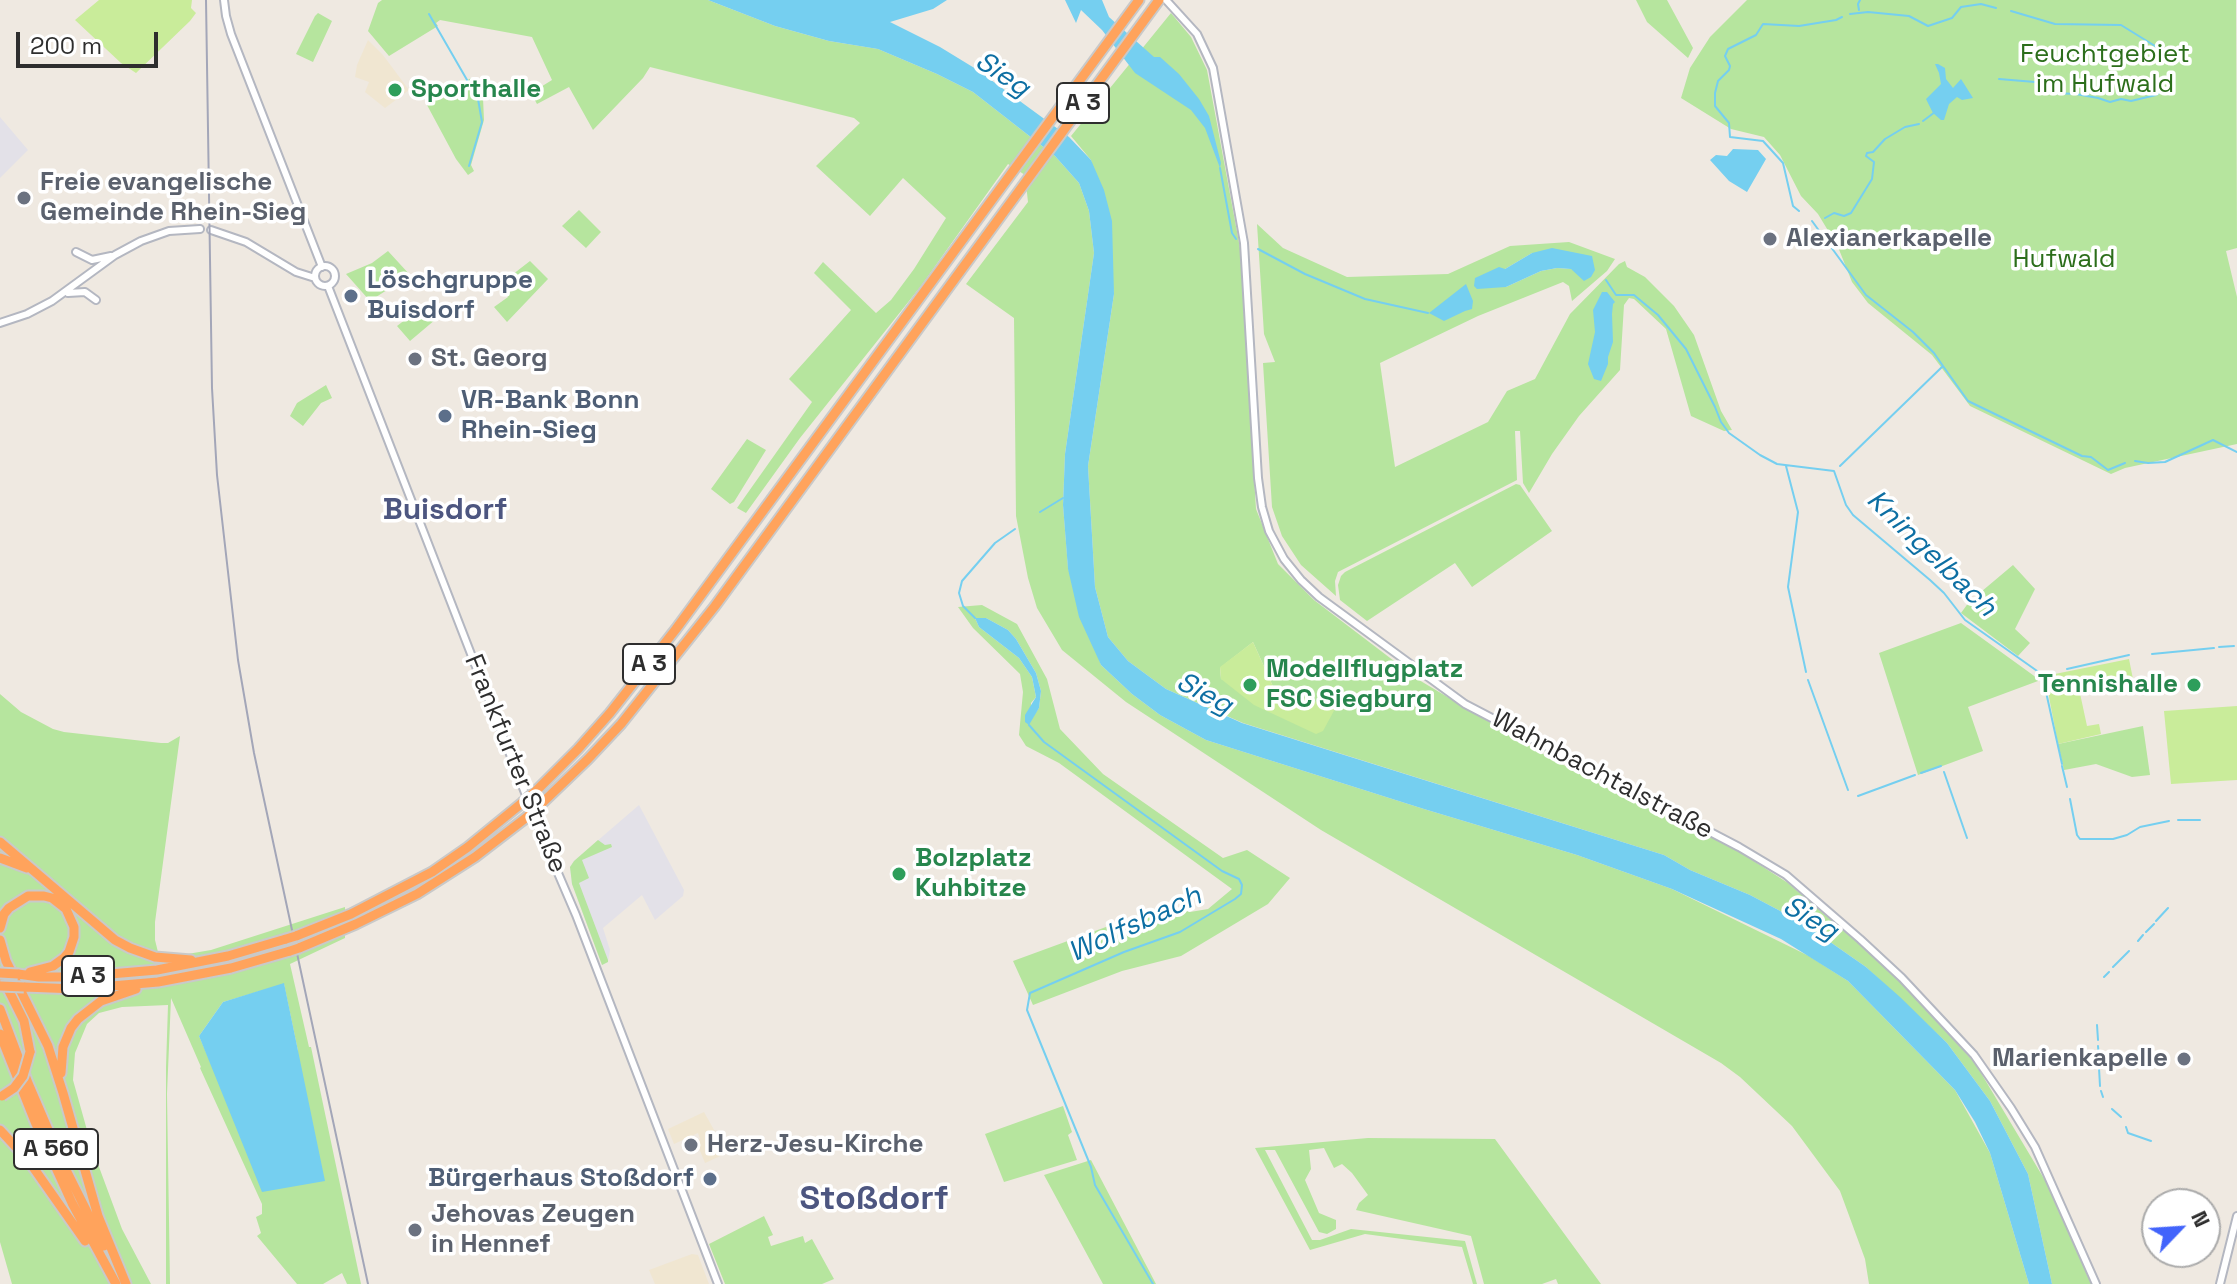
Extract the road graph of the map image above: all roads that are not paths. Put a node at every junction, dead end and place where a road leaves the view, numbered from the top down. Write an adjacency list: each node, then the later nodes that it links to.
1 (224, 0): 9 (main road)
2 (1139, 0): 20 (highway, A 3, bridge)
3 (1159, 0): 23 (highway, A 3, bridge)
4 (1166, 0): 36 (main road, Wahnbachtalstraße)
5 (200, 229): 8 (main road)
6 (211, 230): 10 (main road)
7 (76, 252): 8 (main road)
8 (115, 255): 12 (main road)
9 (322, 267): 10 (main road); 11 (main road)
10 (315, 278): 11 (main road)
11 (328, 286): 35 (main road, Frankfurter Straße)
12 (65, 294): 13 (main road); 14 (main road)
13 (96, 300)
14 (0, 323)
15 (0, 842): 17 (highway)
16 (0, 858): 17 (highway)
17 (43, 877): 20 (highway)
18 (0, 928): 22 (highway)
19 (0, 940): 29 (highway)
20 (170, 964): 22 (highway, A 3)
21 (0, 973): 22 (highway, A 3, bridge); 30 (highway, bridge)
22 (18, 974)
23 (158, 982): 24 (highway, A 3, bridge); 29 (highway)
24 (0, 986)
25 (0, 1009): 34 (highway, A 560)
26 (0, 1034): 28 (highway, A 560)
27 (0, 1043): 28 (highway)
28 (12, 1067): 33 (highway, A 560)
29 (63, 1093): 34 (highway)
30 (1, 1097)
31 (0, 1130): 33 (highway)
32 (2237, 1216): 37 (main road)
33 (115, 1284)
34 (126, 1284)
35 (718, 1284)
36 (2096, 1284)
37 (2220, 1284)

